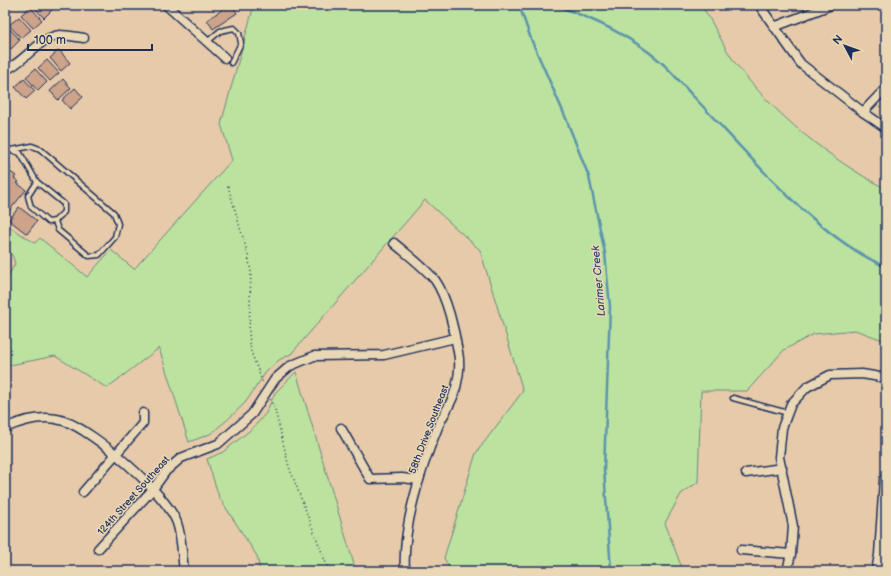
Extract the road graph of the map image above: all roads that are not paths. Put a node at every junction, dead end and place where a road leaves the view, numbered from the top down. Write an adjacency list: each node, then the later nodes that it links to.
1 (166, 5): 6 (street)
2 (759, 5): 4 (street)
3 (831, 5): 4 (street)
4 (774, 27): 10 (street)
5 (84, 38): 8 (street)
6 (207, 42): 7 (street); 7 (lane)
7 (228, 60)
8 (5, 70)
9 (886, 88): 10 (street)
10 (862, 112): 11 (street)
11 (886, 128)
12 (5, 148): 13 (lane)
13 (12, 150): 14 (lane); 15 (lane)
14 (37, 182): 15 (lane); 15 (lane)
15 (56, 221)
16 (394, 244): 17 (street, 58th Drive Southeast)
17 (455, 338): 28 (street, 58th Drive Southeast); 29 (street, 124th Street Southeast)
18 (886, 378): 21 (street)
19 (733, 398): 21 (lane)
20 (143, 413): 24 (street)
21 (788, 413): 25 (street)
22 (5, 428): 24 (street)
23 (341, 428): 28 (street)
24 (117, 455): 29 (street); 30 (street)
25 (782, 468): 26 (street); 33 (street)
26 (746, 473)
27 (884, 479): 34 (street)
28 (418, 480): 36 (street, 58th Drive Southeast)
29 (153, 489): 31 (street, 124th Street Southeast); 35 (street)
30 (83, 492)
31 (98, 549)
32 (741, 550): 33 (street)
33 (791, 554): 37 (street)
34 (883, 556): 38 (street)
35 (184, 571)
36 (405, 571)
37 (787, 571)
38 (876, 571)

